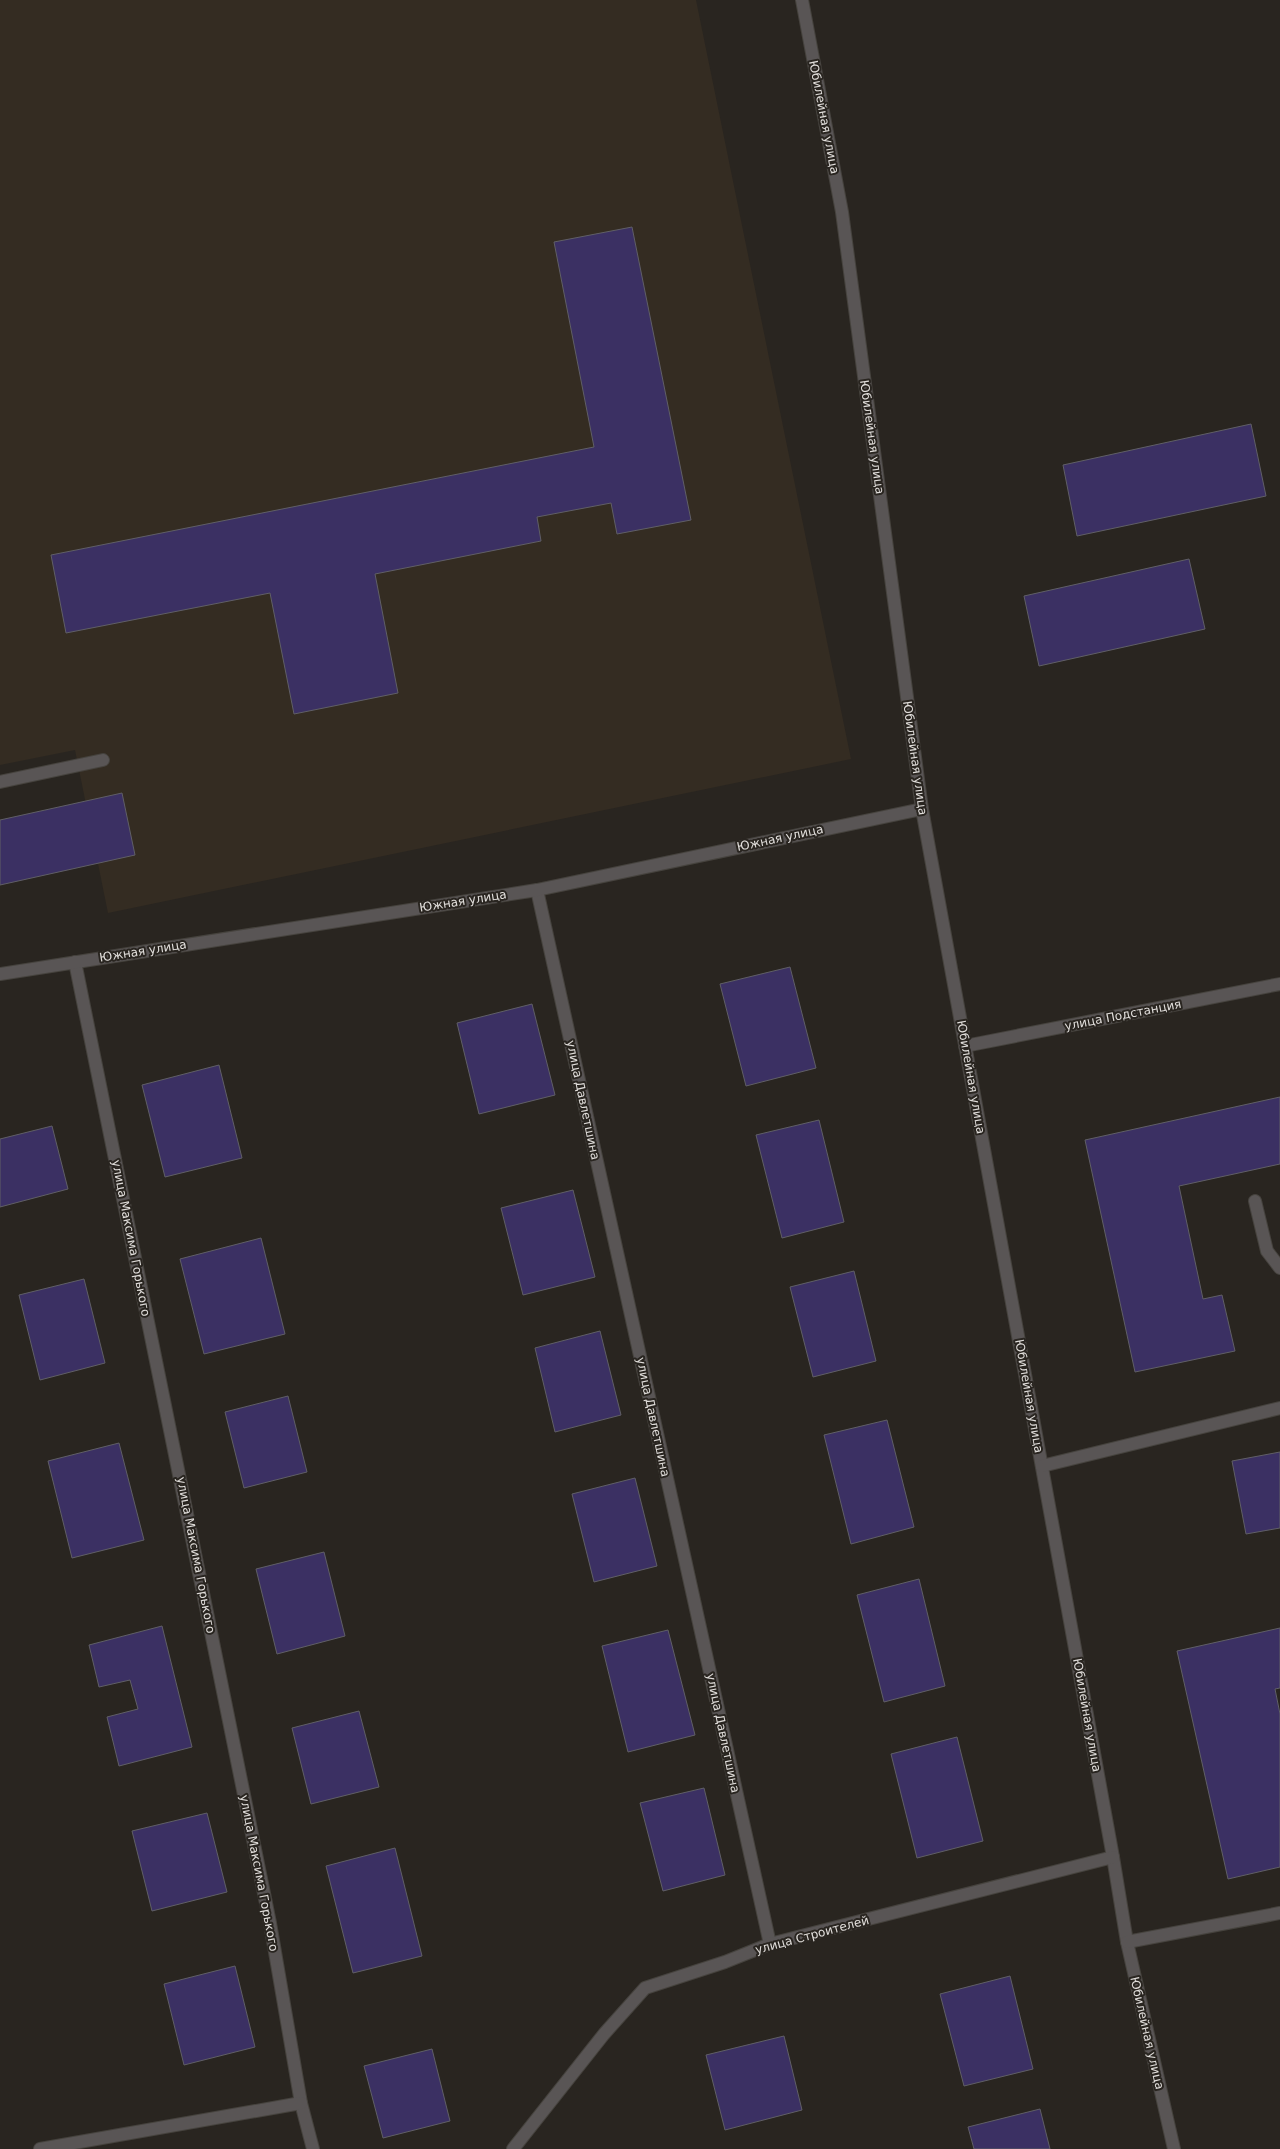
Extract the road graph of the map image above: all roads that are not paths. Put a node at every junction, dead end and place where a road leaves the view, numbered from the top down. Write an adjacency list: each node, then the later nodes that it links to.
1 (802, 0): 4 (street, Юбилейная улица)
2 (103, 760): 3 (street)
3 (0, 782)
4 (922, 808): 5 (street, Южная улица); 9 (street, Юбилейная улица)
5 (537, 890): 6 (street, Южная улица); 17 (street, улица Давлетшина)
6 (75, 962): 7 (street, Южная улица); 18 (street, улица Максима Горького)
7 (0, 974)
8 (1280, 984): 9 (street, улица Подстанция)
9 (965, 1046): 13 (street, Юбилейная улица)
10 (1255, 1201): 11 (street)
11 (1280, 1268)
12 (1280, 1408): 13 (street)
13 (1042, 1466): 14 (street, Юбилейная улица)
14 (1113, 1857): 16 (street, Юбилейная улица); 17 (street, улица Строителей)
15 (1280, 1913): 16 (street)
16 (1127, 1942): 22 (street, Юбилейная улица)
17 (770, 1944): 21 (street, улица Строителей)
18 (301, 2103): 19 (street); 20 (street, улица Максима Горького)
19 (40, 2149)
20 (313, 2149)
21 (513, 2149)
22 (1174, 2149)

